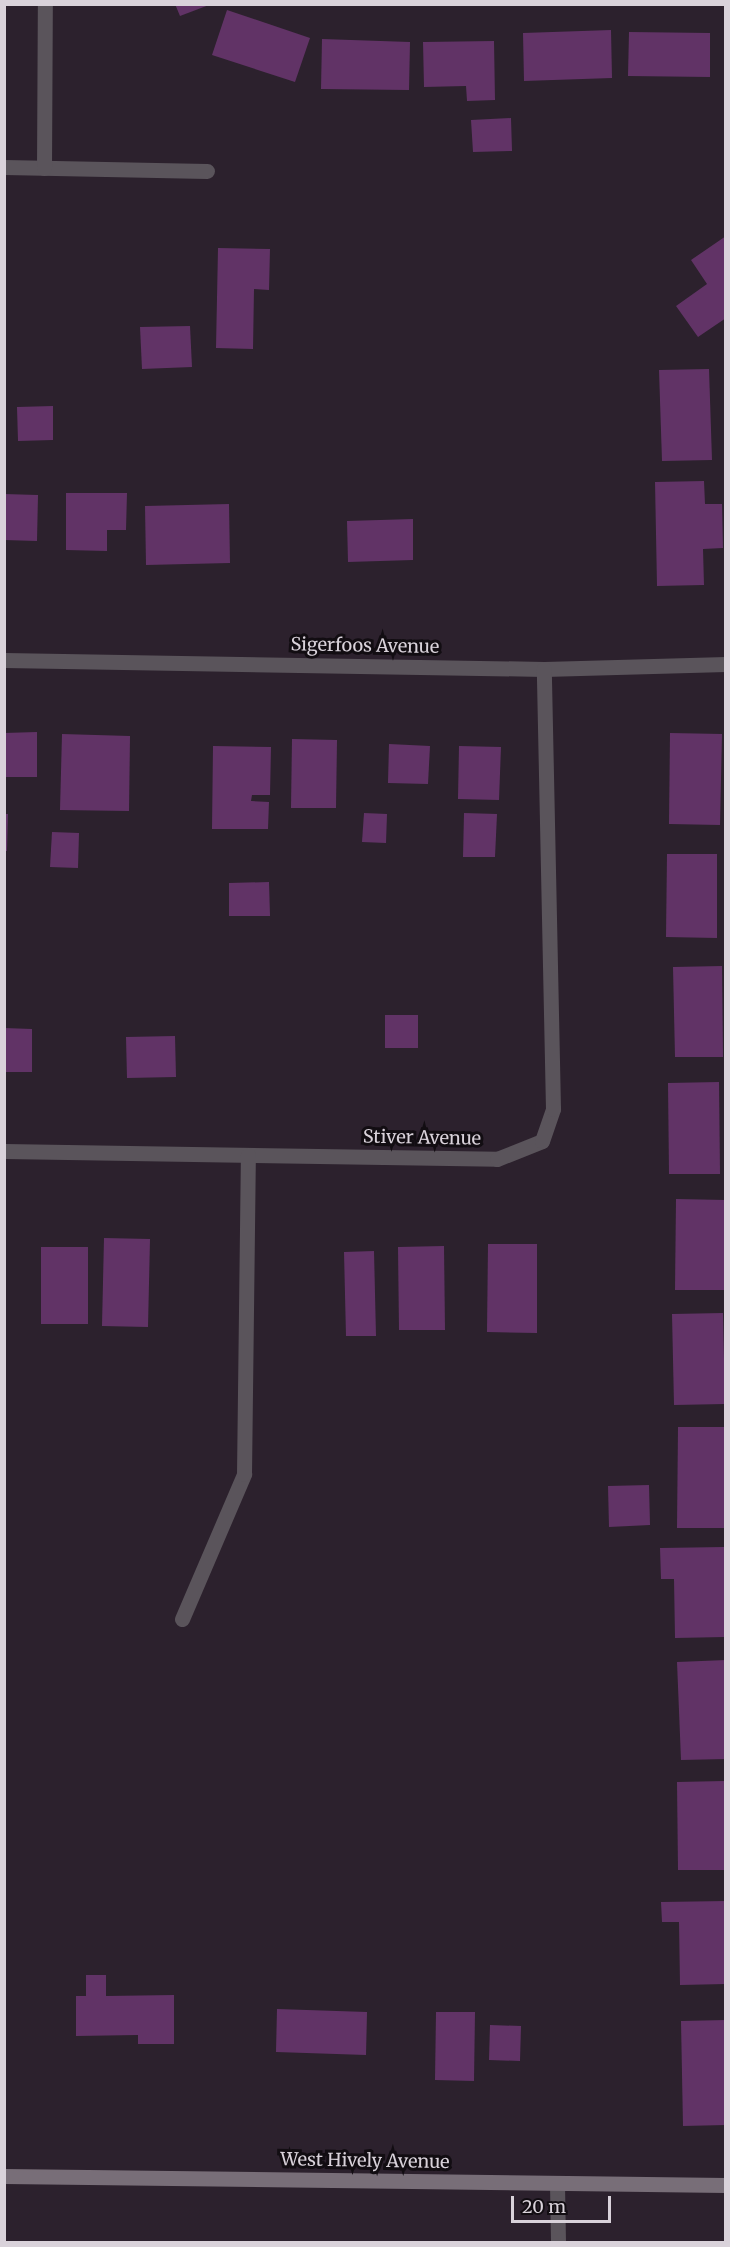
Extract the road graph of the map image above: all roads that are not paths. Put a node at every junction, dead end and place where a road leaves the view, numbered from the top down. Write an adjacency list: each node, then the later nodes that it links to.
1 (45, 4): 3 (street)
2 (4, 167): 3 (street)
3 (44, 168): 4 (street)
4 (207, 171)
5 (4, 660): 7 (street, Sigerfoos Avenue)
6 (726, 664): 7 (street, Sigerfoos Avenue)
7 (544, 669): 9 (street, Stiver Avenue)
8 (4, 1151): 9 (street, Stiver Avenue)
9 (249, 1155): 10 (street)
10 (182, 1619)
11 (4, 2176): 12 (street, West Hively Avenue)
12 (557, 2184): 13 (street, West Hively Avenue); 14 (street)
13 (726, 2186)
14 (558, 2242)

